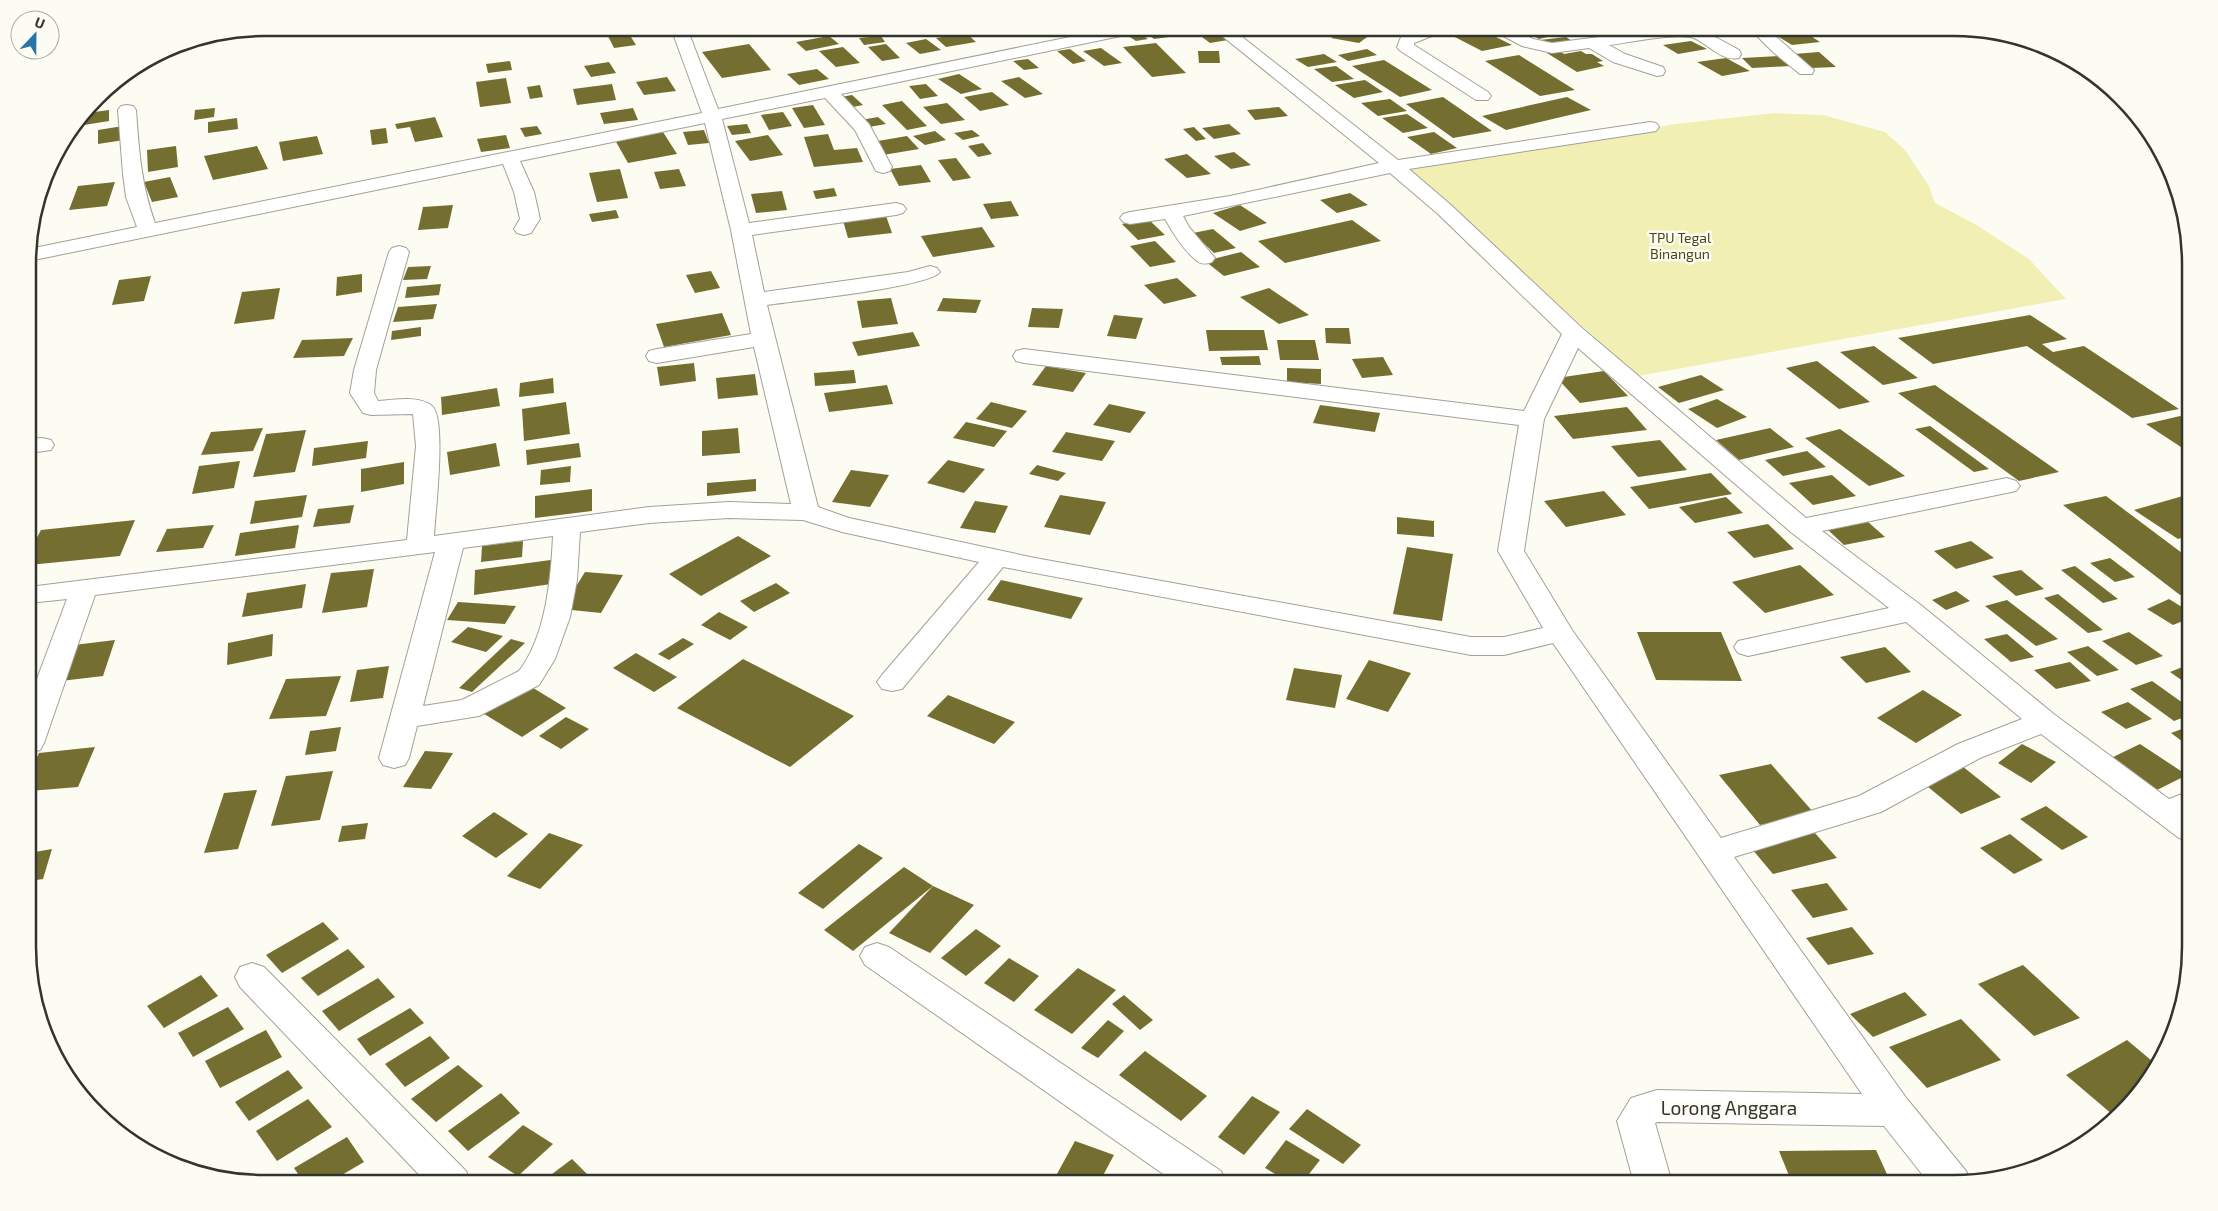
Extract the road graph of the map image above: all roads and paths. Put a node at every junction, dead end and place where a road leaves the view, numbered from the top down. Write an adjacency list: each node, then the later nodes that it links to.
1 (682, 36): 16 (street)
2 (1097, 36): 13 (street)
3 (1232, 36): 19 (street)
4 (1418, 36): 14 (street)
5 (1515, 36): 9 (street)
6 (1644, 36): 9 (street)
7 (1698, 36): 10 (street)
8 (1765, 36): 11 (street)
9 (1592, 43): 12 (street)
10 (1733, 54)
11 (1806, 70)
12 (1657, 71)
13 (830, 92): 16 (street); 20 (street)
14 (1482, 96)
15 (127, 110): 26 (street)
16 (712, 116): 18 (street); 25 (street)
17 (1650, 127): 19 (street)
18 (509, 158): 24 (street); 26 (street)
19 (1394, 166): 22 (street); 32 (street)
20 (883, 167)
21 (896, 209): 25 (street)
22 (1171, 213): 23 (street); 29 (street)
23 (1130, 218)
24 (524, 229)
25 (741, 230): 31 (street)
26 (148, 231): 28 (street)
27 (399, 252): 42 (street)
28 (37, 254)
29 (1206, 258)
30 (930, 272): 31 (street)
31 (756, 300): 33 (street)
32 (1574, 333): 36 (street); 40 (street)
33 (763, 339): 34 (street); 38 (street)
34 (657, 356)
35 (1024, 356): 36 (street)
36 (1532, 419): 47 (street)
37 (2007, 486): 40 (street)
38 (806, 512): 39 (street); 43 (street)
39 (567, 526): 41 (street); 50 (street)
40 (1801, 527): 46 (street)
41 (451, 542): 42 (street); 50 (street)
42 (420, 546): 44 (street)
43 (996, 558): 47 (street); 49 (street)
44 (84, 588): 45 (street); 52 (street)
45 (36, 594)
46 (1912, 612): 48 (street); 51 (street)
47 (1560, 632): 55 (street)
48 (1748, 647)
49 (892, 682)
50 (405, 718): 53 (street)
51 (2044, 722): 54 (street); 55 (street)
52 (36, 725)
53 (394, 758)
54 (2182, 815)
55 (1713, 852): 58 (street)
56 (877, 956): 60 (street)
57 (252, 977): 59 (street)
58 (1894, 1110): 61 (street, Lorong Anggara); 62 (street)
59 (443, 1175)
60 (1185, 1175)
61 (1651, 1175)
62 (1946, 1175)

